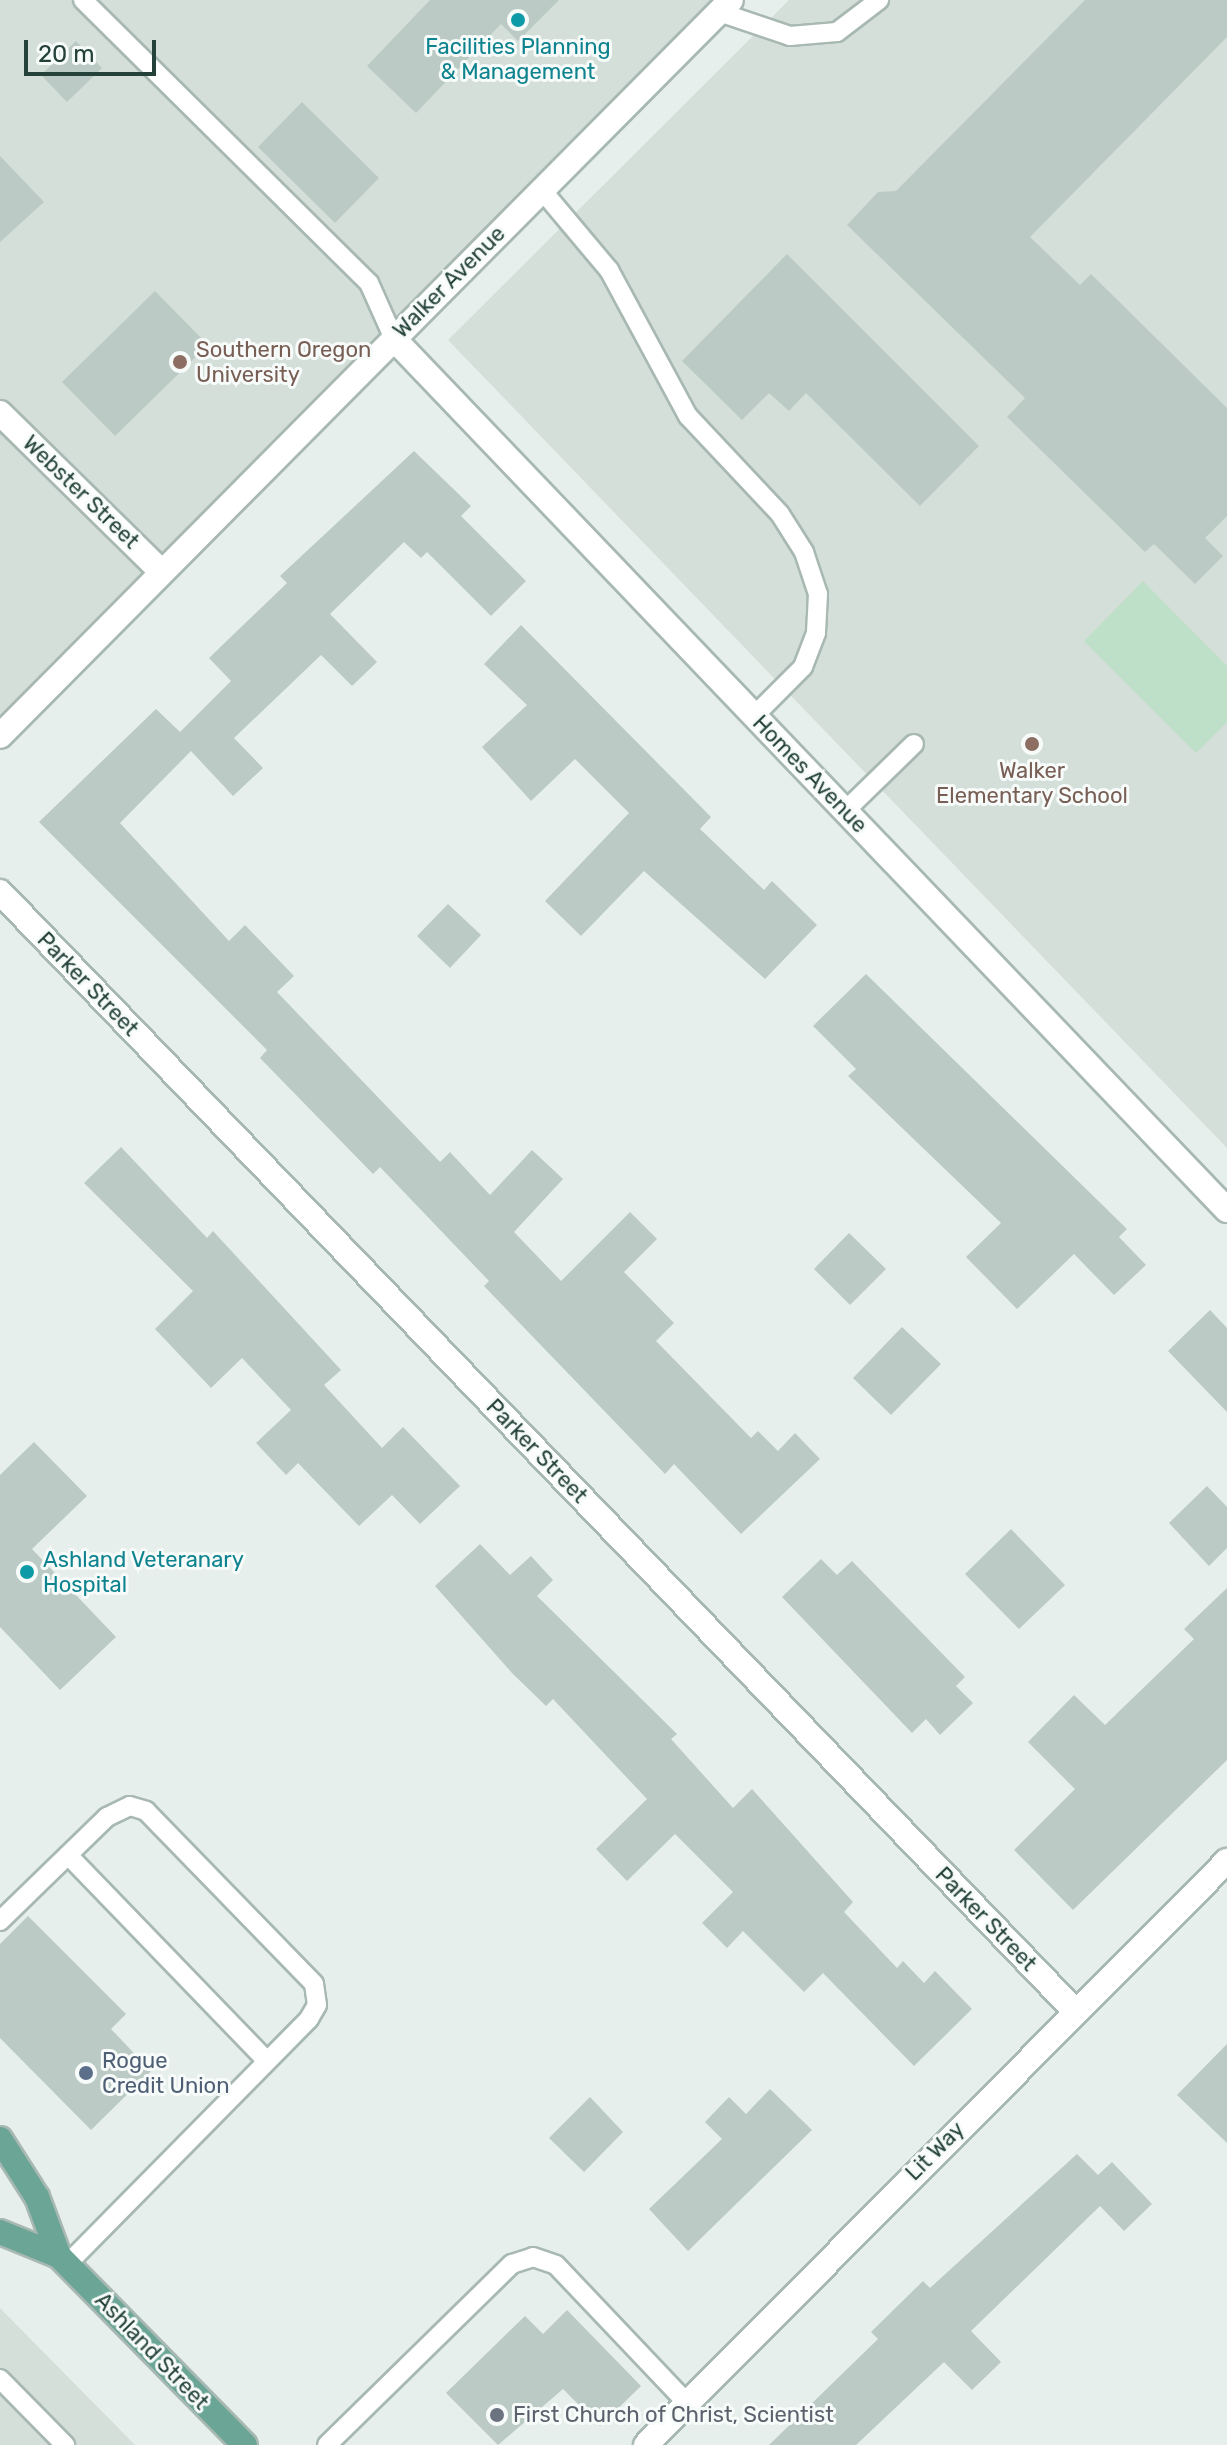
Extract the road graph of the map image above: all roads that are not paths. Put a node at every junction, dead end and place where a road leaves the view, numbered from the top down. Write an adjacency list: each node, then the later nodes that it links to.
1 (83, 0): 5 (lane)
2 (879, 0): 3 (lane)
3 (725, 6): 4 (street, Walker Avenue)
4 (541, 189): 5 (street, Walker Avenue); 8 (lane)
5 (394, 339): 7 (street, Walker Avenue); 8 (street, Homes Avenue)
6 (0, 413): 7 (street, Webster Street)
7 (162, 572): 9 (street, Walker Avenue)
8 (754, 716): 11 (street, Homes Avenue)
9 (0, 736)
10 (914, 744): 11 (lane)
11 (845, 811): 13 (street, Homes Avenue)
12 (0, 892): 17 (street, Parker Street)
13 (1227, 1210)
14 (68, 1855): 16 (lane); 18 (lane); 18 (lane)
15 (1227, 1861): 17 (street, Lit Way)
16 (0, 1921)
17 (1074, 2010): 23 (street, Lit Way)
18 (267, 2061): 21 (lane)
19 (0, 2139): 21 (main road, Ashland Street)
20 (0, 2232): 21 (main road, Ashland Street)
21 (63, 2260): 25 (main road, Ashland Street)
22 (0, 2379): 24 (lane)
23 (687, 2403): 26 (lane); 27 (street, Lit Way)
24 (65, 2445)
25 (245, 2445)
26 (327, 2445)
27 (646, 2445)

